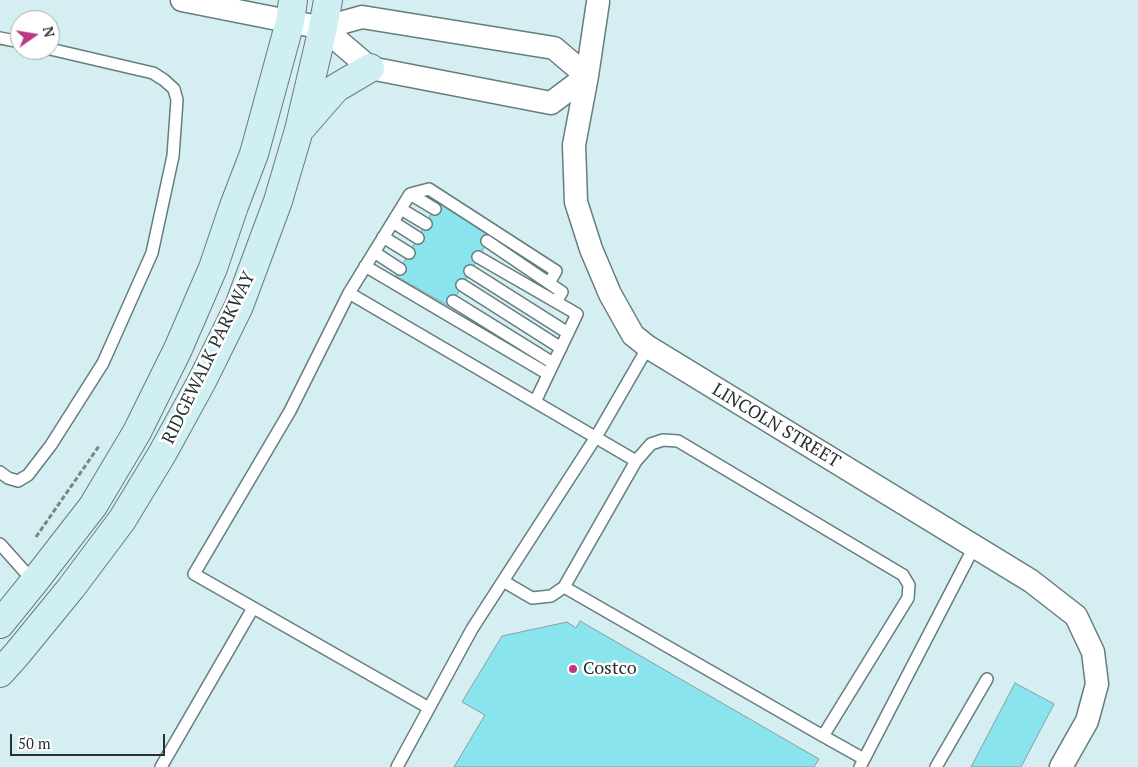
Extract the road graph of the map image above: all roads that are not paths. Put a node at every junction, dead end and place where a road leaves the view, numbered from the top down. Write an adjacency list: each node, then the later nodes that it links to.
1 (182, 0): 4 (street)
2 (328, 0): 5 (main road, RIDGEWALK PARKWAY)
3 (598, 2): 8 (street, LINCOLN STREET)
4 (291, 11): 5 (street); 40 (main road, RIDGEWALK PARKWAY)
5 (324, 28): 7 (street); 8 (street); 9 (main road, RIDGEWALK PARKWAY)
6 (60, 51): 37 (lane)
7 (370, 68): 8 (street); 9 (main road)
8 (587, 76): 30 (street, LINCOLN STREET)
9 (299, 130): 45 (main road, RIDGEWALK PARKWAY)
10 (410, 194): 11 (lane); 12 (lane); 24 (lane)
11 (401, 209): 13 (lane); 14 (lane)
12 (435, 209)
13 (393, 222): 15 (lane); 16 (lane)
14 (426, 224)
15 (383, 237): 18 (lane); 19 (lane)
16 (418, 238)
17 (488, 241): 24 (lane)
18 (374, 252): 21 (lane); 22 (lane)
19 (409, 253)
20 (478, 257): 28 (lane)
21 (365, 266): 26 (lane); 33 (lane)
22 (400, 269)
23 (470, 271): 29 (lane)
24 (549, 283): 28 (lane)
25 (462, 285): 31 (lane)
26 (349, 293): 34 (lane); 43 (lane)
27 (453, 301): 32 (lane)
28 (556, 302): 29 (lane)
29 (568, 333): 31 (lane)
30 (648, 347): 35 (lane); 39 (street, LINCOLN STREET)
31 (561, 348): 32 (lane)
32 (553, 363): 33 (lane)
33 (548, 374): 34 (lane)
34 (535, 402): 35 (lane)
35 (596, 437): 36 (lane); 41 (lane)
36 (636, 461): 42 (lane); 48 (lane)
37 (0, 472)
38 (0, 544): 40 (lane)
39 (974, 547): 49 (lane); 53 (street, LINCOLN STREET)
40 (26, 573): 44 (main road, RIDGEWALK PARKWAY)
41 (503, 581): 42 (lane); 47 (lane)
42 (564, 587): 48 (lane)
43 (253, 608): 47 (lane); 50 (lane)
44 (0, 624)
45 (0, 672)
46 (987, 679): 52 (lane)
47 (429, 708): 51 (lane)
48 (823, 736): 49 (lane)
49 (862, 763)
50 (161, 767)
51 (397, 767)
52 (936, 767)
53 (1061, 767)

